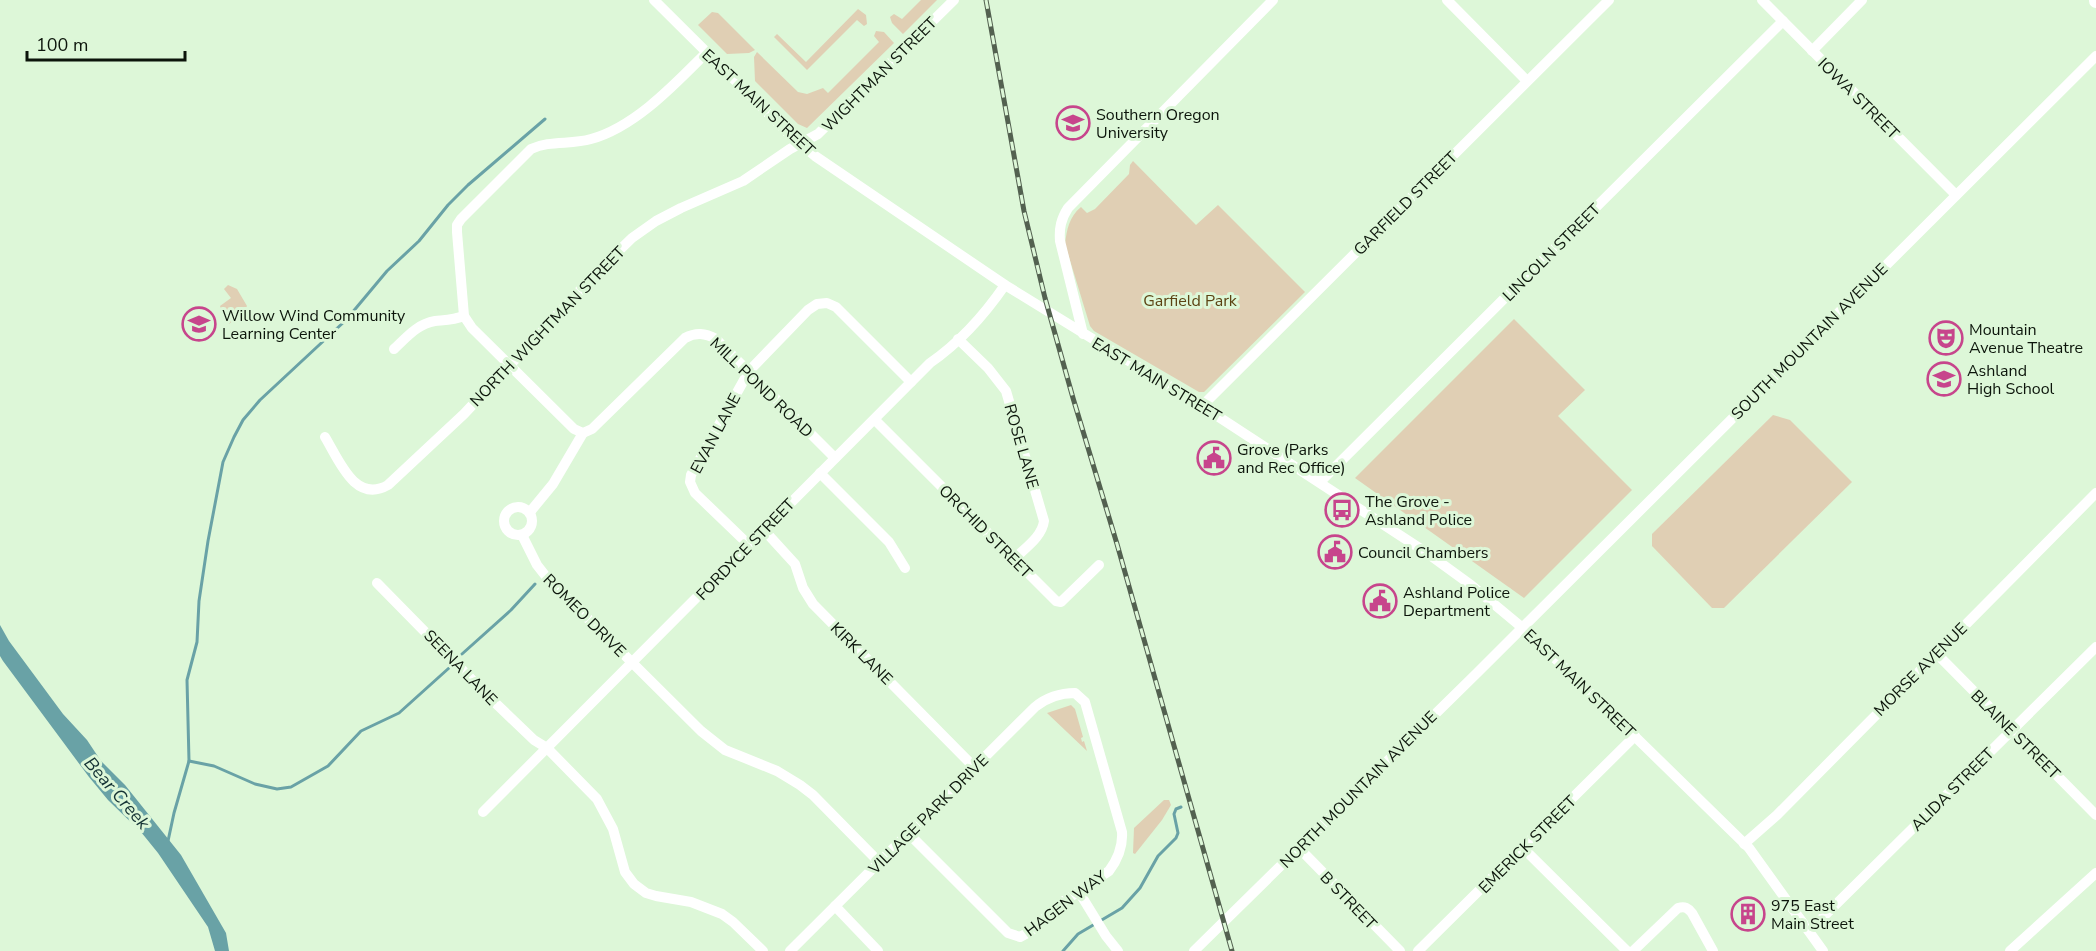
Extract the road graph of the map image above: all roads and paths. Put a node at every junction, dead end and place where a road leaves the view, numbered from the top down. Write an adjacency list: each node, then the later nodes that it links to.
1 (654, 0): 10 (street, EAST MAIN STREET)
2 (954, 0): 13 (street, WIGHTMAN STREET)
3 (1273, 0): 17 (street)
4 (1447, 0): 12 (street)
5 (1609, 0): 12 (street, GARFIELD STREET)
6 (1762, 0): 8 (street, IOWA STREET)
7 (1862, 0): 9 (street)
8 (1783, 21): 9 (street, IOWA STREET); 29 (street, LINCOLN STREET)
9 (1812, 51): 14 (street, IOWA STREET)
10 (706, 53): 13 (street, EAST MAIN STREET); 16 (street)
11 (2096, 56): 14 (street, SOUTH MOUNTAIN AVENUE)
12 (1527, 81): 23 (street, GARFIELD STREET)
13 (800, 144): 15 (street, EAST MAIN STREET); 20 (street, NORTH WIGHTMAN STREET)
14 (1956, 195): 39 (street, SOUTH MOUNTAIN AVENUE)
15 (1005, 285): 17 (street, EAST MAIN STREET); 18 (street, FORDYCE STREET)
16 (464, 316): 19 (street); 20 (street)
17 (1083, 334): 23 (street, EAST MAIN STREET)
18 (958, 339): 22 (street, FORDYCE STREET); 35 (street, ROSE LANE)
19 (394, 349)
20 (510, 365): 25 (street); 26 (street, NORTH WIGHTMAN STREET)
21 (748, 371): 22 (street); 25 (street, MILL POND ROAD); 27 (street, MILL POND ROAD); 34 (street, EVAN LANE)
22 (911, 382): 24 (street, FORDYCE STREET)
23 (1202, 406): 29 (street, EAST MAIN STREET)
24 (875, 420): 27 (street, FORDYCE STREET); 35 (street, ORCHID STREET)
25 (583, 434): 31 (street)
26 (325, 437)
27 (835, 458): 28 (street, FORDYCE STREET)
28 (820, 473): 32 (street, FORDYCE STREET); 37 (street)
29 (1320, 482): 39 (street, EAST MAIN STREET)
30 (2096, 493): 41 (street, MORSE AVENUE)
31 (530, 512): 33 (street); 33 (street, ROMEO DRIVE)
32 (764, 530): 34 (street, FORDYCE STREET); 47 (street, KIRK LANE)
33 (522, 535): 42 (street, ROMEO DRIVE)
34 (749, 545): 42 (street, FORDYCE STREET)
35 (1014, 559): 36 (street, ORCHID STREET)
36 (1099, 565)
37 (905, 568)
38 (377, 582): 46 (street, SEENA LANE)
39 (1522, 627): 45 (street, EAST MAIN STREET); 52 (street, NORTH MOUNTAIN AVENUE)
40 (2096, 646): 44 (street, ALIDA STREET)
41 (1936, 653): 44 (street, BLAINE STREET); 51 (street, MORSE AVENUE)
42 (633, 663): 46 (street, FORDYCE STREET); 54 (street, ROMEO DRIVE)
43 (1075, 693): 47 (street, VILLAGE PARK DRIVE); 56 (street, HAGEN WAY)
44 (2012, 729): 49 (street, BLAINE STREET); 58 (street, ALIDA STREET)
45 (1635, 736): 51 (street, EAST MAIN STREET); 53 (street, EMERICK STREET)
46 (547, 748): 48 (street, FORDYCE STREET); 59 (street, SEENA LANE)
47 (975, 767): 50 (street, VILLAGE PARK DRIVE)
48 (483, 812)
49 (2096, 814)
50 (908, 833): 54 (street, VILLAGE PARK DRIVE); 56 (street, HAGEN WAY)
51 (1744, 844): 58 (street, EAST MAIN STREET)
52 (1299, 848): 63 (street, NORTH MOUNTAIN AVENUE); 64 (street, B STREET)
53 (1523, 848): 65 (street, EMERICK STREET); 66 (street)
54 (879, 862): 57 (street, VILLAGE PARK DRIVE)
55 (2096, 873): 70 (street)
56 (1079, 892): 62 (street)
57 (835, 906): 60 (street, VILLAGE PARK DRIVE); 61 (street)
58 (1809, 931): 69 (street, EAST MAIN STREET)
59 (763, 951)
60 (790, 951)
61 (878, 951)
62 (1118, 951)
63 (1194, 951)
64 (1400, 951)
65 (1418, 951)
66 (1627, 951)
67 (1633, 951): 68 (street)
68 (1713, 951)
69 (1823, 951)
70 (2010, 951)

